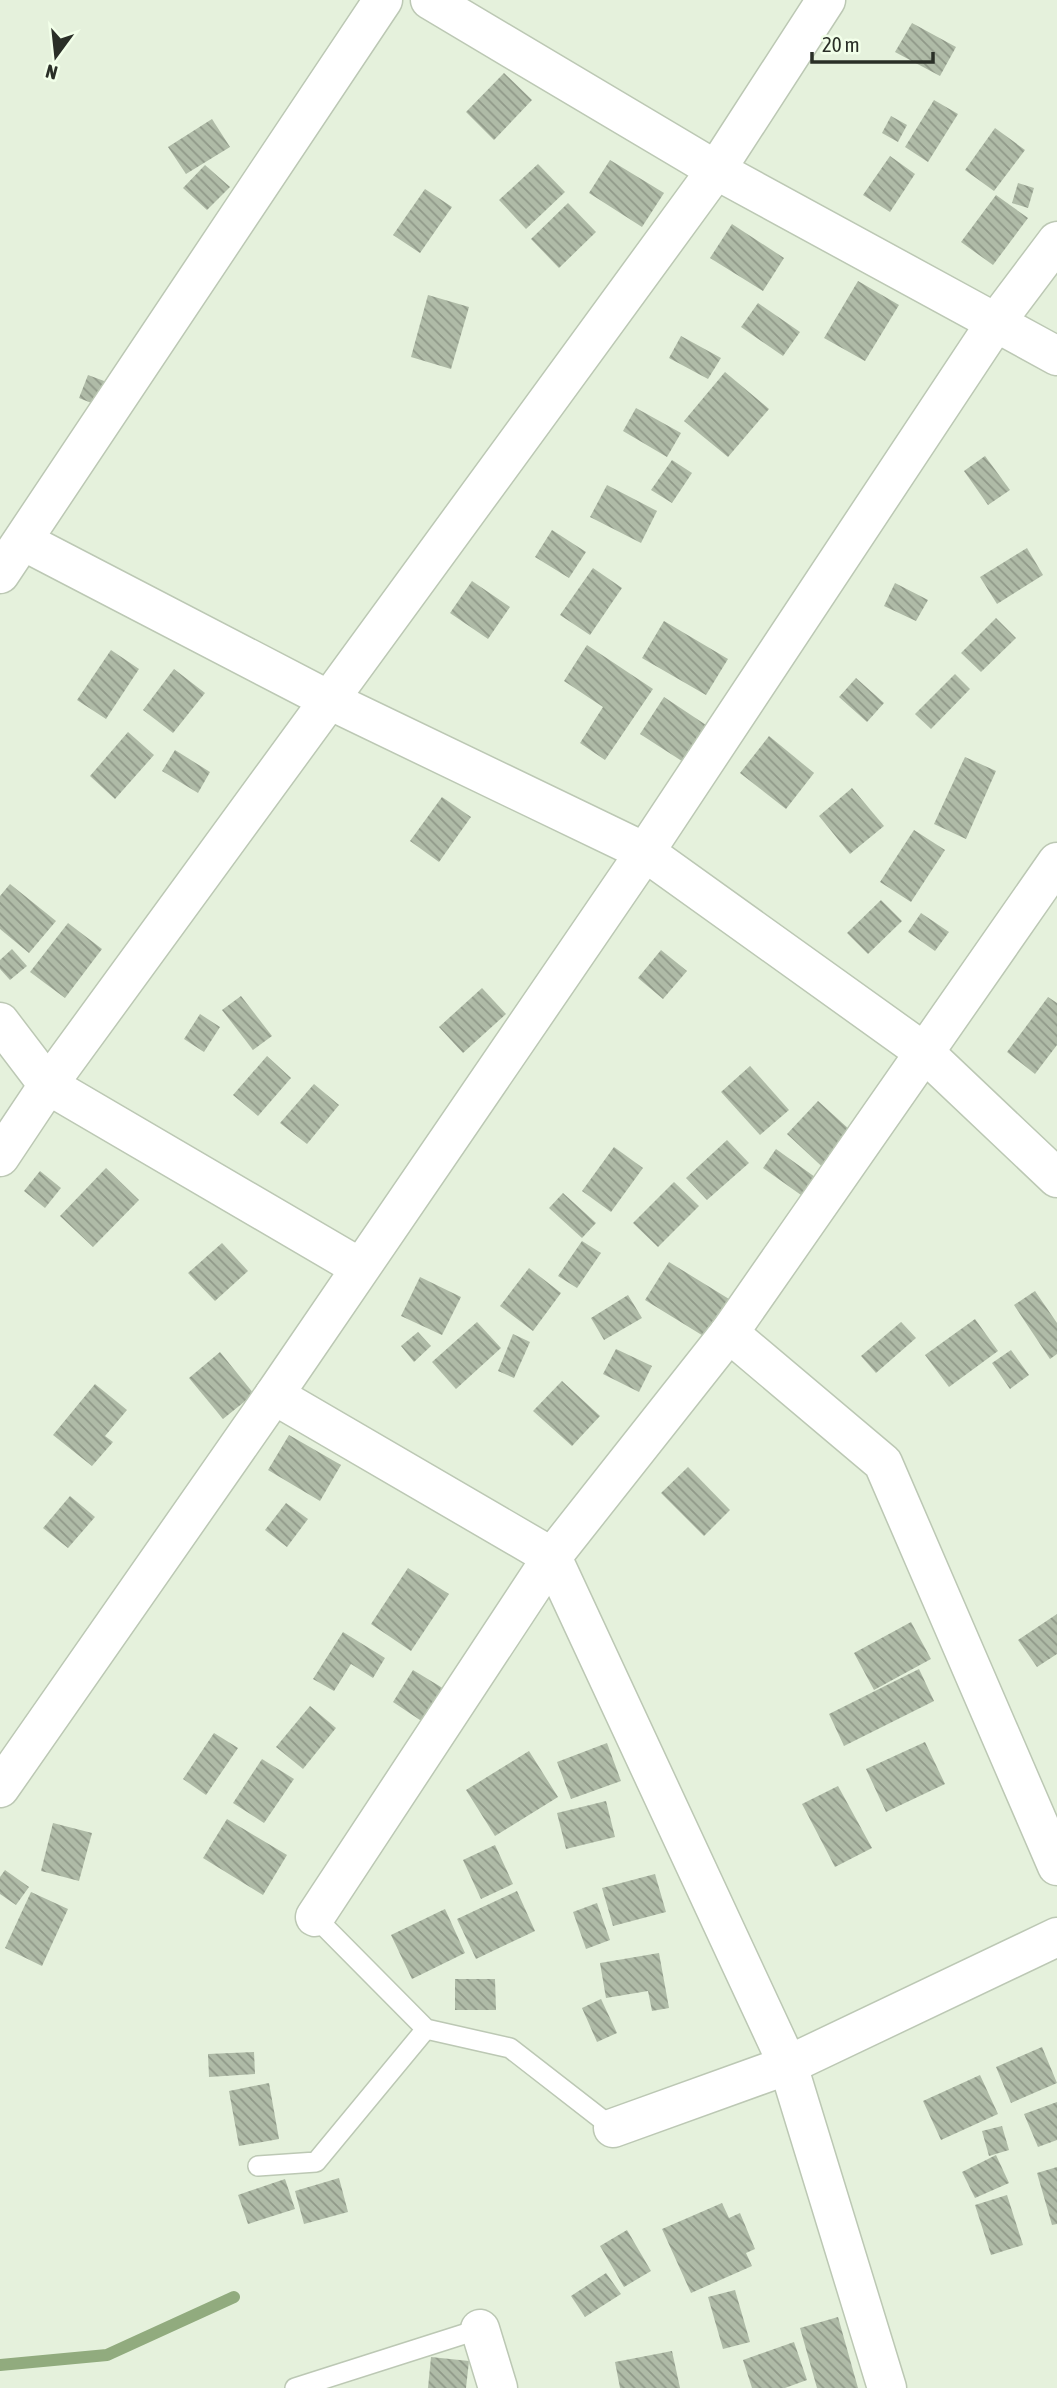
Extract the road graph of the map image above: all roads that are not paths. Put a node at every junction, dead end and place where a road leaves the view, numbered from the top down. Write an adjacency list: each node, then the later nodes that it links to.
1 (383, 0): 8 (street)
2 (430, 0): 4 (street)
3 (826, 0): 4 (street)
4 (716, 170): 6 (street); 10 (street)
5 (1057, 241): 6 (street)
6 (996, 322): 7 (street); 11 (street)
7 (1057, 356)
8 (23, 541): 9 (street); 10 (street)
9 (0, 574)
10 (329, 700): 11 (street); 15 (street)
11 (645, 852): 14 (street); 18 (street)
12 (1057, 862): 14 (street)
13 (0, 1022): 15 (street)
14 (924, 1052): 17 (street); 19 (street)
15 (48, 1085): 16 (street); 18 (street)
16 (0, 1157)
17 (1057, 1178)
18 (359, 1267): 20 (street)
19 (729, 1333): 21 (street); 23 (street)
20 (274, 1395): 21 (street); 22 (street)
21 (552, 1557): 24 (street); 27 (street)
22 (0, 1788)
23 (1057, 1866)
24 (315, 1917): 26 (lane)
25 (1057, 1937): 27 (street)
26 (426, 2029): 28 (lane); 29 (lane)
27 (788, 2065): 28 (street); 33 (street)
28 (613, 2128)
29 (258, 2166)
30 (480, 2329): 31 (lane); 32 (street)
31 (295, 2388)
32 (498, 2388)
33 (887, 2388)

